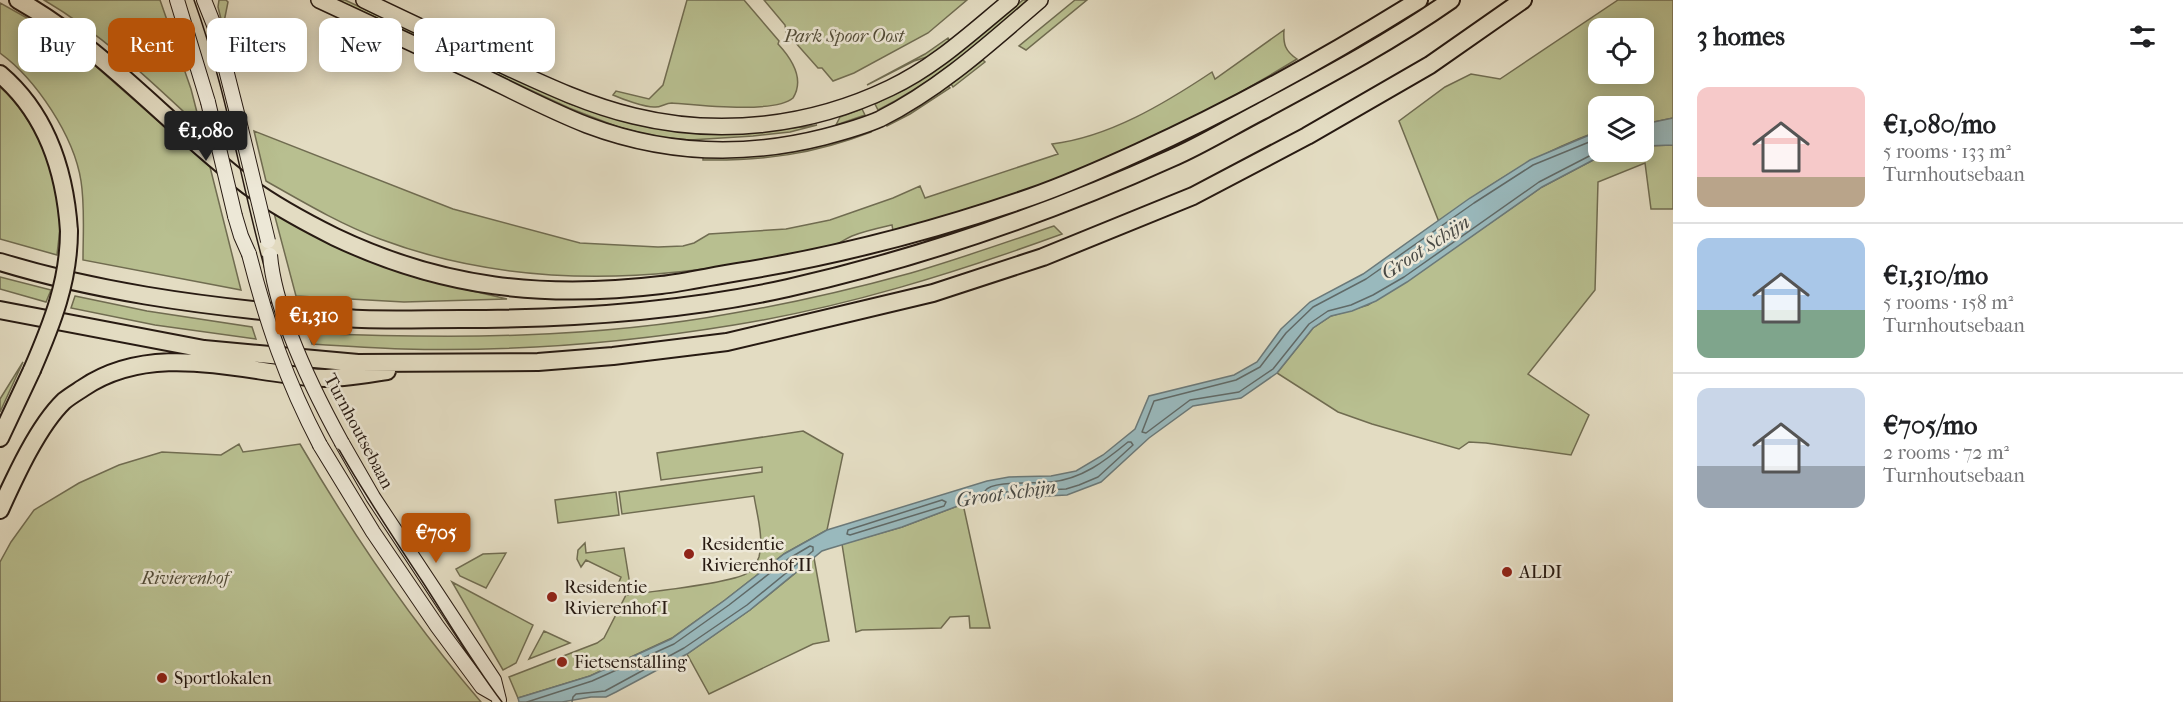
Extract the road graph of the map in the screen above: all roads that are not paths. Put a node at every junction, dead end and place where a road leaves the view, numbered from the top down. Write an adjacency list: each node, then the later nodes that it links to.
1 (18, 0): 15 (highway)
2 (177, 0): 23 (main road, Turnhoutsebaan, bridge)
3 (204, 0): 13 (main road, Turnhoutsebaan)
4 (214, 0): 14 (main road)
5 (319, 0): 8 (main road)
6 (364, 0): 7 (main road)
7 (1011, 0)
8 (1040, 0)
9 (1404, 0): 15 (highway)
10 (1419, 0): 15 (highway)
11 (1451, 0): 18 (highway)
12 (1523, 0): 20 (highway)
13 (211, 18)
14 (215, 18)
15 (1360, 37)
16 (227, 72): 23 (main road, Turnhoutsebaan, bridge)
17 (0, 74): 21 (highway, bridge)
18 (0, 262)
19 (0, 309): 20 (highway)
20 (453, 363): 22 (highway)
21 (0, 438)
22 (0, 510)
23 (498, 698)

